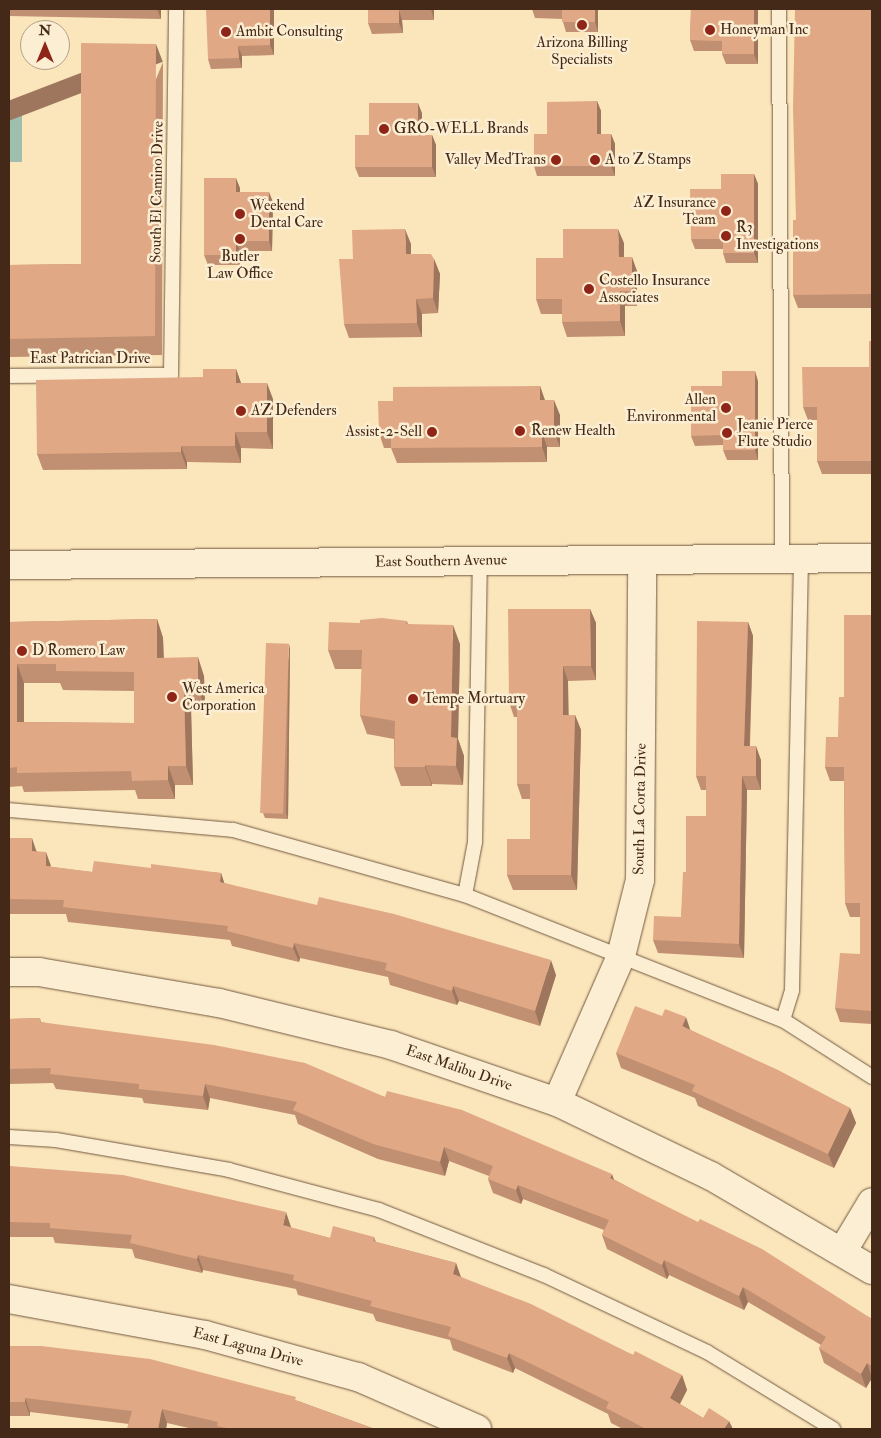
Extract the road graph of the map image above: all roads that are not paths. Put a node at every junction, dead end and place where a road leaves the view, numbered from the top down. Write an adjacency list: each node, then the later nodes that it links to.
1 (176, 9): 3 (lane, South El Camino Drive)
2 (779, 9): 6 (lane)
3 (171, 375): 4 (lane, East Patrician Drive)
4 (9, 376)
5 (872, 558): 6 (street, East Southern Avenue)
6 (791, 559): 7 (street, East Southern Avenue); 14 (lane)
7 (642, 560): 8 (street, East Southern Avenue); 12 (street, South La Corta Drive)
8 (480, 561): 9 (street, East Southern Avenue); 11 (lane)
9 (9, 565)
10 (9, 810): 11 (lane)
11 (465, 895): 12 (lane)
12 (621, 956): 14 (lane); 16 (street, South La Corta Drive)
13 (9, 972): 16 (street, East Malibu Drive)
14 (783, 1020): 15 (lane)
15 (872, 1077)
16 (558, 1102): 19 (street, East Malibu Drive)
17 (9, 1137): 23 (lane)
18 (872, 1202): 19 (street)
19 (842, 1252): 20 (street, East Malibu Drive)
20 (872, 1270)
21 (9, 1299): 22 (street, East Laguna Drive)
22 (477, 1429)
23 (833, 1429)

